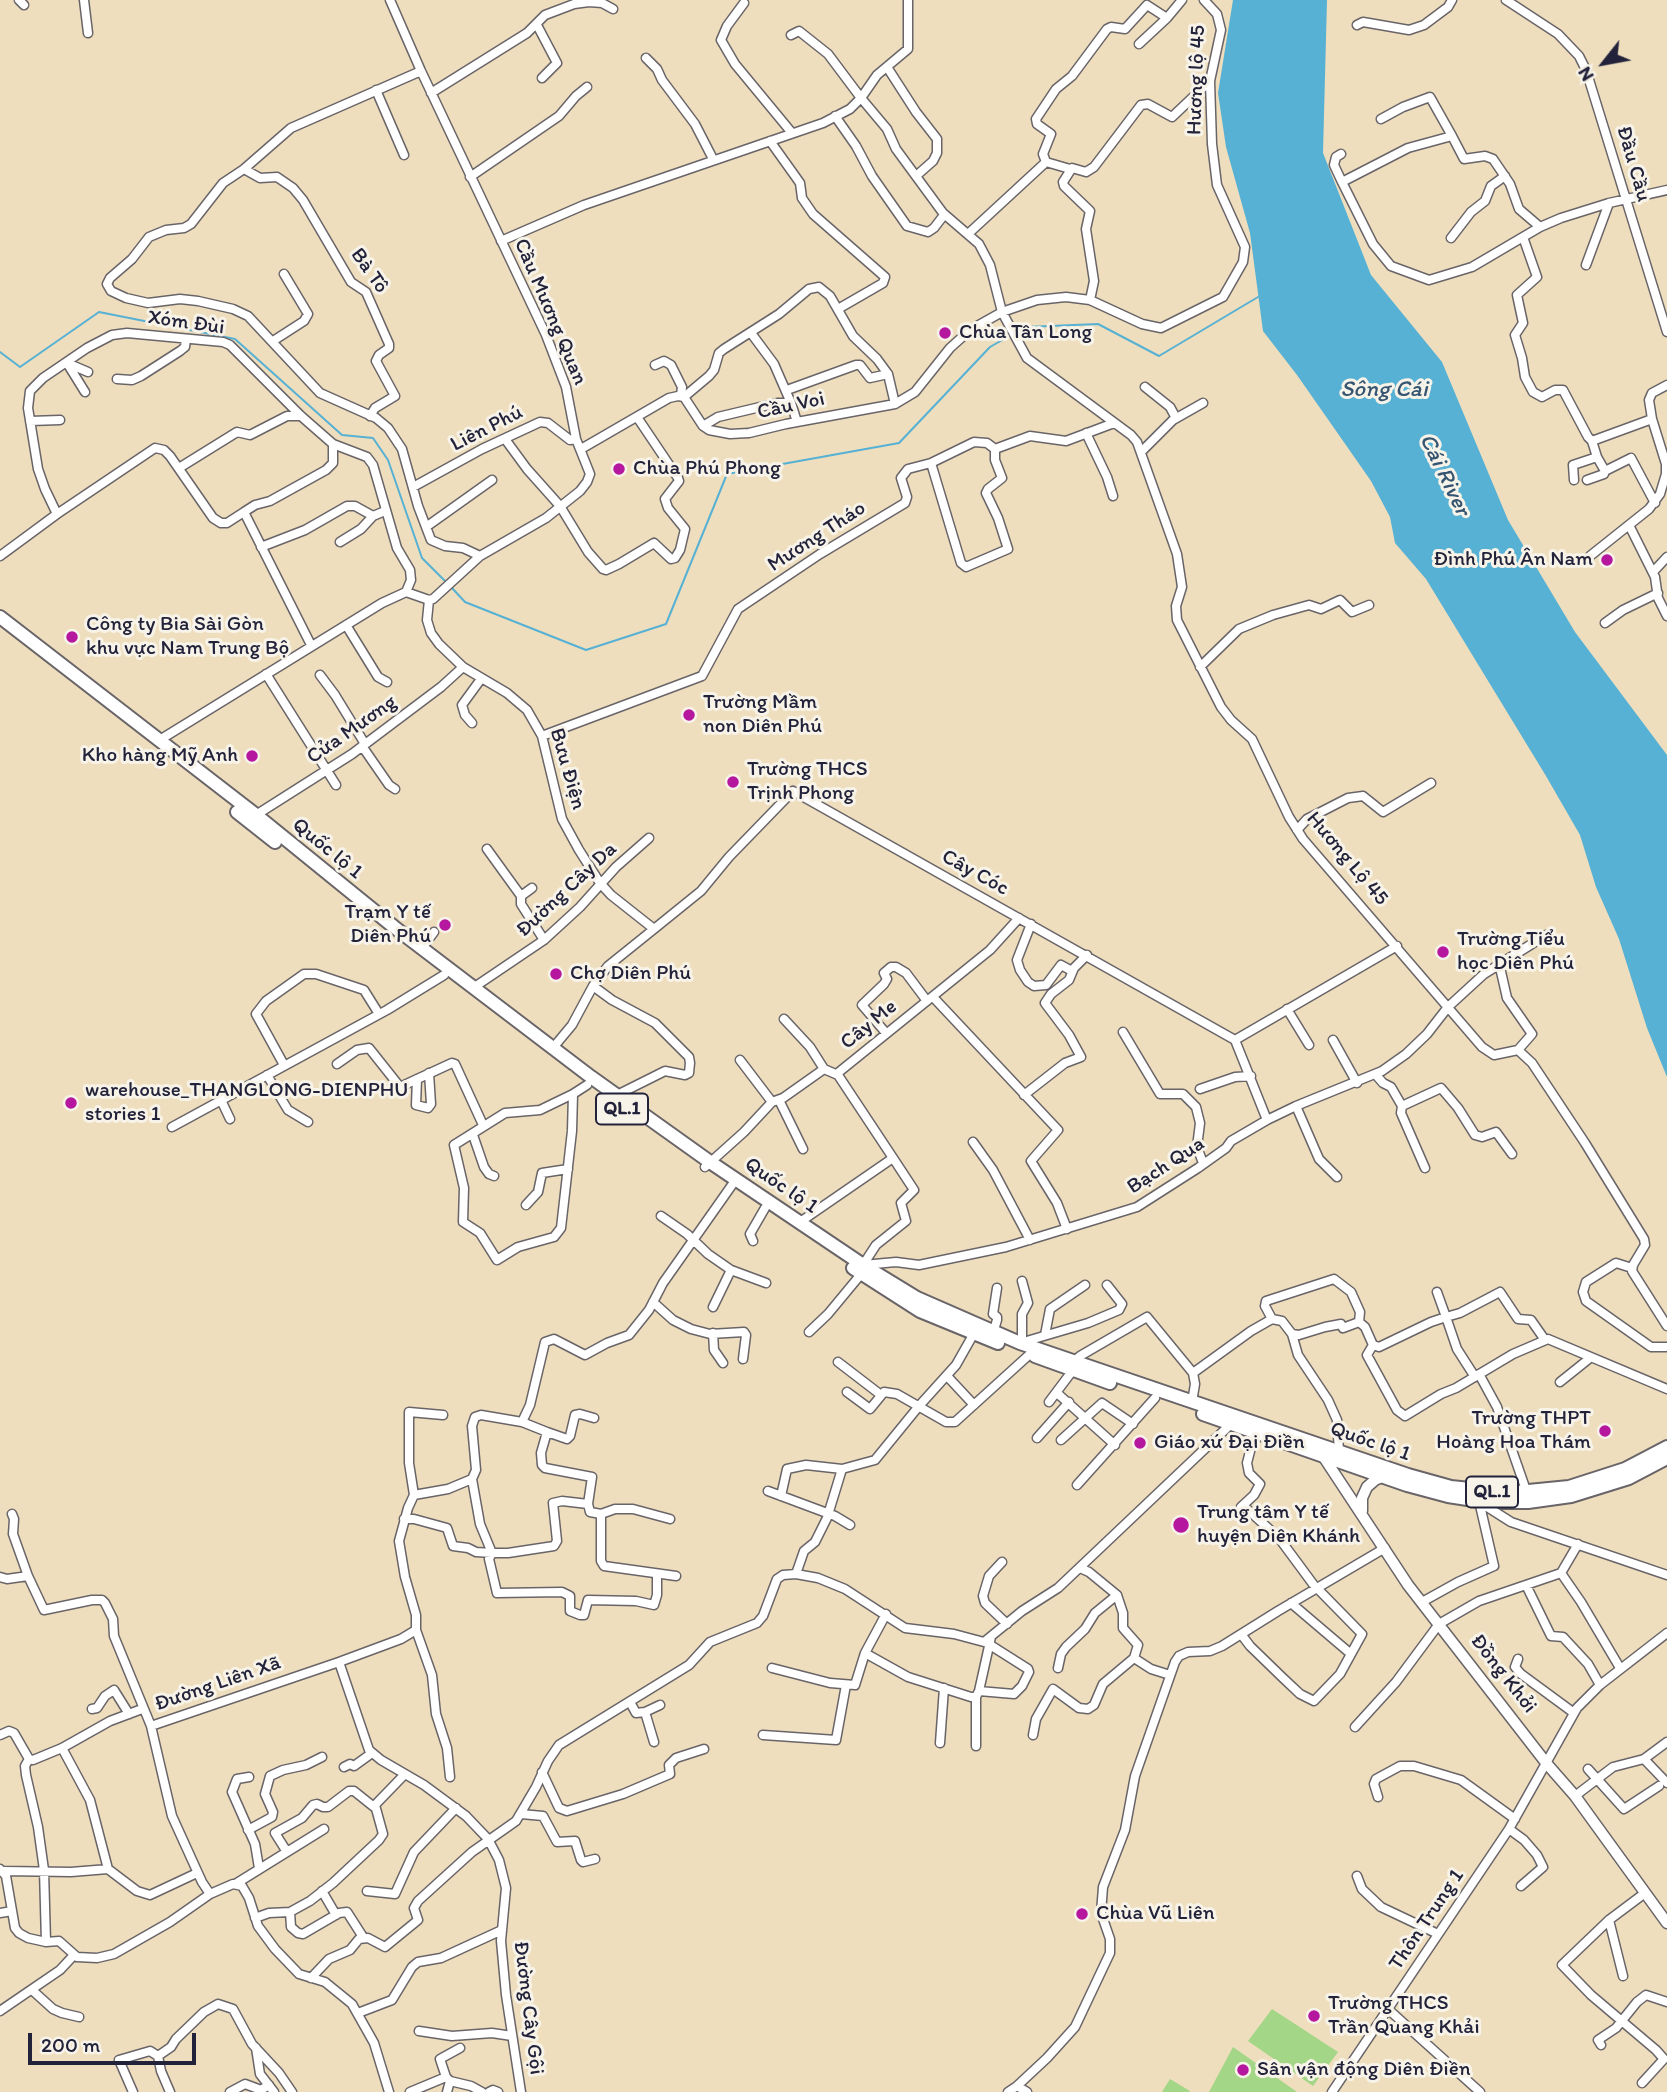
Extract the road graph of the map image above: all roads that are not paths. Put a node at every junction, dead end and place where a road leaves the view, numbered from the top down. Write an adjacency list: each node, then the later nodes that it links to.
1 (84, 0): 13 (street)
2 (390, 0): 18 (street, Cầu Mương Quan)
3 (908, 0): 17 (street)
4 (1182, 0): 10 (street)
5 (1204, 0): 20 (street, Hương lộ 45)
6 (1452, 0): 12 (street)
7 (1506, 0): 41 (street, Đầu Cầu)
8 (744, 3): 27 (street)
9 (613, 9): 11 (street)
10 (1167, 18): 15 (street); 33 (street)
11 (537, 25): 19 (street); 23 (street)
12 (1357, 25)
13 (88, 33)
14 (791, 35): 24 (street, Hương Lộ 45)
15 (1139, 44)
16 (646, 58): 32 (street)
17 (887, 67): 24 (street); 36 (street)
18 (421, 71): 22 (street); 23 (street, Cầu Mương Quan)
19 (542, 78)
20 (1210, 81): 35 (street); 51 (street, Hương lộ 45)
21 (587, 87): 38 (street)
22 (376, 90): 31 (street); 34 (street)
23 (431, 93): 38 (street, Cầu Mương Quan)
24 (861, 98): 25 (street); 36 (street, Hương Lộ 45)
25 (835, 116): 27 (street); 43 (street)
26 (1381, 119): 28 (street)
27 (792, 133): 29 (street)
28 (1452, 136): 37 (street); 39 (street)
29 (770, 141): 32 (street); 52 (street)
30 (1341, 154): 39 (street)
31 (404, 155)
32 (713, 159): 48 (street)
33 (1046, 162): 35 (street); 45 (street)
34 (244, 169): 57 (street); 72 (street, Bà Tô)
35 (1070, 169): 51 (street)
36 (916, 176): 43 (street, Hương Lộ 45)
37 (1505, 176): 44 (street); 47 (street)
38 (470, 177): 48 (street, Cầu Mương Quan)
39 (1342, 182): 46 (street)
40 (1667, 191): 41 (street)
41 (1625, 199): 42 (street); 54 (street, Đầu Cầu)
42 (1609, 203): 44 (street); 49 (street)
43 (944, 215): 45 (street, Hương Lộ 45)
44 (1541, 227): 46 (street)
45 (968, 234): 53 (street, Hương Lộ 45)
46 (1524, 237): 84 (street)
47 (1451, 238)
48 (501, 241): 83 (street, Cầu Mương Quan)
49 (1586, 265)
50 (284, 274): 57 (street)
51 (1090, 300): 53 (street, Hương lộ 45)
52 (838, 309): 55 (street); 61 (street)
53 (1002, 312): 70 (street, Cầu Voi); 79 (street, Hương Lộ 45)
54 (1667, 332)
55 (751, 333): 65 (street); 67 (street)
56 (186, 339): 58 (street, Xóm Đùi); 62 (street); 71 (street, Xóm Đùi)
57 (273, 341): 72 (street)
58 (67, 363): 60 (street); 66 (street); 77 (street, Xóm Đùi)
59 (655, 365): 67 (street)
60 (88, 372)
61 (888, 374): 65 (street); 70 (street)
62 (117, 379)
63 (1667, 385): 75 (street)
64 (1145, 387): 74 (street)
65 (787, 390): 68 (street)
66 (85, 392)
67 (683, 396): 73 (street); 80 (street)
68 (791, 402): 78 (street); 80 (street)
69 (1203, 403): 74 (street)
70 (895, 404): 78 (street, Cầu Voi)
71 (301, 416): 85 (street, Xóm Đùi); 91 (street)
72 (370, 416): 96 (street)
73 (637, 417): 86 (street); 100 (street)
74 (1176, 418): 88 (street)
75 (1652, 419): 84 (street); 97 (street)
76 (60, 420): 77 (street)
77 (30, 421): 103 (street, Xóm Đùi)
78 (797, 422): 80 (street, Cầu Voi)
79 (1114, 423): 81 (street, Mương Tháo); 88 (street, Hương Lộ 45)
80 (703, 426)
81 (1086, 433): 87 (street, Mương Tháo); 98 (street)
82 (505, 439): 83 (street, Liên Phú); 96 (street, Liên Phú); 100 (street)
83 (576, 439): 86 (street, Cầu Mương Quan)
84 (1592, 441): 89 (street)
85 (333, 444): 101 (street, Xóm Đùi); 102 (street)
86 (581, 449): 100 (street, Cầu Mương Quan)
87 (995, 449): 90 (street, Mương Tháo); 90 (street)
88 (1142, 451): 125 (street, Hương Lộ 45)
89 (1597, 457): 92 (street); 94 (street)
90 (931, 463): 131 (street, Mương Tháo)
91 (179, 468): 102 (street); 103 (street)
92 (1605, 471): 95 (street); 99 (street)
93 (492, 480): 106 (street)
94 (1574, 480)
95 (1587, 480)
96 (413, 487): 106 (street)
97 (1663, 495): 99 (street)
98 (1113, 496)
99 (1655, 502): 105 (street)
100 (560, 506): 109 (street, Cầu Mương Quan)
101 (385, 511): 104 (street); 114 (street, Xóm Đùi)
102 (244, 513): 108 (street)
103 (57, 514): 110 (street)
104 (373, 516): 107 (street); 108 (street)
105 (1629, 525): 111 (street); 113 (street)
106 (426, 527): 109 (street)
107 (340, 542)
108 (261, 547): 123 (street)
109 (480, 555): 116 (street, Cầu Mương Quan)
110 (0, 556)
111 (1590, 556)
112 (1667, 557): 113 (street)
113 (1654, 572): 115 (street)
114 (406, 592): 116 (street); 121 (street)
115 (1658, 593): 118 (street); 120 (street)
116 (429, 600): 124 (street, Bưu Điện)
117 (1369, 605): 125 (street)
118 (1667, 616)
119 (0, 617): 132 (highway, Quốc lộ 1 / QL.1)
120 (1605, 623)
121 (346, 625): 123 (street); 129 (street)
122 (0, 626): 156 (highway, Quốc lộ 1 / QL.1)
123 (311, 645): 126 (street)
124 (463, 667): 128 (street, Bưu Điện); 133 (street, Cửa Mương)
125 (1200, 667): 139 (street, Hương Lộ 45)
126 (266, 674): 132 (street); 134 (street)
127 (320, 675): 133 (street)
128 (481, 679): 130 (street); 131 (street, Bưu Điện)
129 (387, 682)
130 (472, 723)
131 (542, 736): 142 (street, Bưu Điện)
132 (158, 741): 138 (highway, Quốc lộ 1 / QL.1)
133 (363, 745): 134 (street, Cửa Mương); 137 (street)
134 (327, 770): 136 (street); 138 (street, Cửa Mương)
135 (1431, 783): 139 (street)
136 (336, 785)
137 (395, 789)
138 (256, 816): 152 (highway, Quốc lộ 1 / QL.1)
139 (1297, 830): 151 (street, Hương Lộ 45)
140 (649, 838): 142 (street, Đường Cây Da)
141 (487, 849): 144 (street)
142 (600, 883): 147 (street, Bưu Điện); 150 (street, Đường Cây Da)
143 (531, 888): 144 (street)
144 (521, 897): 150 (street)
145 (1019, 918): 146 (street, Cây Cóc); 147 (street, Cây Cóc); 159 (street, Cây Me)
146 (1031, 924): 153 (street, Cây Cóc); 155 (street)
147 (654, 929): 157 (street)
148 (434, 932): 152 (street)
149 (1546, 935): 154 (street, Bạch Qua)
150 (544, 940): 158 (street, Đường Cây Da)
151 (1397, 946): 160 (street, Hương Lộ 45); 161 (street)
152 (422, 948): 158 (highway, Quốc lộ 1 / QL.1)
153 (1087, 955): 155 (street); 166 (street, Cây Cóc)
154 (1499, 964): 160 (street, Bạch Qua); 170 (street)
155 (1072, 971): 186 (street)
156 (444, 975): 162 (street); 182 (highway, Quốc lộ 1 / QL.1)
157 (593, 986): 169 (street); 185 (street)
158 (473, 988): 169 (highway, Quốc lộ 1 / QL.1)
159 (930, 999): 165 (street, Cây Me); 165 (street); 186 (street)
160 (1448, 1007): 170 (street, Hương Lộ 45); 178 (street, Bạch Qua)
161 (1287, 1009): 166 (street); 168 (street)
162 (379, 1014): 173 (street); 173 (street)
163 (784, 1019): 174 (street)
164 (1124, 1032): 201 (street)
165 (886, 1033): 177 (street, Cây Me)
166 (1235, 1040): 179 (street)
167 (1333, 1040): 181 (street)
168 (1309, 1045)
169 (552, 1049): 185 (highway, Quốc lộ 1 / QL.1)
170 (1518, 1050): 216 (street)
171 (740, 1060): 188 (street)
172 (337, 1064): 180 (street)
173 (284, 1065): 176 (street)
174 (824, 1069): 177 (street); 188 (street)
175 (429, 1073): 180 (street); 180 (street); 194 (street)
176 (267, 1075): 187 (street); 193 (street)
177 (838, 1075): 200 (street, Cây Me)
178 (1376, 1075): 181 (street, Bạch Qua); 190 (street)
179 (1251, 1076): 183 (street); 192 (street)
180 (417, 1079)
181 (1357, 1083): 189 (street, Bạch Qua)
182 (587, 1085): 184 (street); 202 (highway, Quốc lộ 1 / QL.1)
183 (1200, 1089)
184 (573, 1094): 194 (street); 203 (street)
185 (617, 1095): 202 (highway, Quốc lộ 1 / QL.1)
186 (1024, 1096): 212 (street)
187 (221, 1100): 191 (street); 195 (street)
188 (775, 1101): 198 (street); 202 (street)
189 (1296, 1106): 192 (street, Bạch Qua); 206 (street)
190 (1402, 1106): 199 (street); 204 (street)
191 (230, 1119)
192 (1267, 1120): 201 (street, Bạch Qua)
193 (308, 1122)
194 (483, 1125): 196 (street)
195 (172, 1127)
196 (473, 1135): 203 (street); 205 (street)
197 (973, 1142): 214 (street)
198 (803, 1149)
199 (1512, 1154)
200 (893, 1158): 211 (street); 217 (street, Cây Me)
201 (1203, 1163): 212 (street, Bạch Qua)
202 (708, 1165): 207 (highway, Quốc lộ 1 / QL.1); 211 (highway, Quốc lộ 1 / QL.1)
203 (568, 1168): 208 (street)
204 (1425, 1168)
205 (495, 1176)
206 (1337, 1177)
207 (732, 1185): 209 (highway, Quốc lộ 1 / QL.1); 213 (street)
208 (526, 1205)
209 (765, 1208): 215 (street); 217 (highway, Quốc lộ 1 / QL.1)
210 (660, 1216): 213 (street)
211 (800, 1222): 217 (highway, Quốc lộ 1 / QL.1)
212 (1067, 1229): 214 (street, Bạch Qua)
213 (694, 1240): 218 (street); 225 (street)
214 (1030, 1240): 217 (street, Bạch Qua)
215 (753, 1241)
216 (1632, 1268): 230 (street); 240 (street)
217 (863, 1269): 231 (street); 233 (highway, Quốc lộ 1 / QL.1); 235 (highway, Quốc lộ 1 / QL.1)
218 (731, 1270): 220 (street); 226 (street)
219 (1022, 1282): 238 (street)
220 (766, 1283)
221 (1085, 1285): 236 (street)
222 (1107, 1285): 236 (street)
223 (997, 1288): 233 (street)
224 (1437, 1292): 227 (street)
225 (653, 1302): 232 (street); 264 (street)
226 (713, 1307)
227 (1446, 1317): 237 (street); 239 (street); 249 (street)
228 (1272, 1319): 229 (street); 234 (street); 247 (street)
229 (1359, 1322): 234 (street); 239 (street)
230 (1667, 1326)
231 (809, 1332)
232 (713, 1333): 243 (street); 245 (street)
233 (993, 1333): 238 (highway, Quốc lộ 1 / QL.1)
234 (1292, 1334): 274 (street)
235 (974, 1335): 241 (highway, Quốc lộ 1 / QL.1); 248 (street)
236 (1045, 1335): 238 (street)
237 (1545, 1340): 242 (street); 249 (street)
238 (1021, 1342): 246 (highway, Quốc lộ 1 / QL.1)
239 (1374, 1345): 249 (street)
240 (1667, 1348)
241 (1030, 1354): 246 (highway, Quốc lộ 1 / QL.1); 259 (street)
242 (1590, 1358): 250 (street); 251 (street)
243 (743, 1359)
244 (838, 1362): 254 (street)
245 (723, 1363)
246 (1074, 1366): 247 (street); 253 (street); 255 (highway, Quốc lộ 1 / QL.1); 258 (highway, Quốc lộ 1 / QL.1)
247 (1192, 1373): 258 (street)
248 (947, 1376): 259 (street); 260 (street)
249 (1477, 1376): 282 (street)
250 (1560, 1382)
251 (1667, 1389)
252 (847, 1392): 254 (street)
253 (1057, 1393): 256 (street); 257 (street)
254 (881, 1395): 260 (street)
255 (1155, 1398): 265 (street); 266 (highway, Quốc lộ 1 / QL.1)
256 (1049, 1402)
257 (1069, 1402): 262 (street); 269 (street)
258 (1192, 1402): 273 (highway, Quốc lộ 1 / QL.1)
259 (974, 1405): 260 (street)
260 (919, 1406): 276 (street)
261 (443, 1415): 283 (street)
262 (1084, 1417): 265 (street); 270 (street); 271 (street)
263 (594, 1418): 267 (street)
264 (522, 1422): 267 (street); 279 (street)
265 (1133, 1424): 271 (street)
266 (1231, 1424): 268 (highway, Quốc lộ 1 / QL.1); 298 (street)
267 (547, 1432): 286 (street)
268 (1255, 1432): 273 (highway, Quốc lộ 1 / QL.1); 307 (street)
269 (1037, 1438)
270 (1061, 1440)
271 (1115, 1445): 280 (street)
272 (1667, 1447): 282 (highway, Quốc lộ 1 / QL.1)
273 (1318, 1449): 274 (highway, Quốc lộ 1 / QL.1); 278 (highway, Quốc lộ 1 / QL.1); 290 (main road, Đồng Khởi)
274 (1339, 1452): 277 (highway, Quốc lộ 1 / QL.1)
275 (1667, 1458): 285 (highway, Quốc lộ 1 / QL.1)
276 (842, 1469): 284 (street); 289 (street)
277 (1397, 1471): 278 (main road); 282 (highway, Quốc lộ 1 / QL.1)
278 (1381, 1476): 285 (highway, Quốc lộ 1 / QL.1); 290 (main road)
279 (472, 1479): 283 (street); 296 (street)
280 (1077, 1485)
281 (768, 1491): 284 (street)
282 (1527, 1493)
283 (414, 1495): 291 (street)
284 (780, 1496): 289 (street)
285 (1479, 1501): 294 (street); 309 (street)
286 (588, 1504): 288 (street); 296 (street)
287 (12, 1514): 303 (street)
288 (601, 1514): 292 (street); 300 (street)
289 (828, 1515): 293 (street); 301 (street)
290 (1365, 1518): 295 (main road, Đồng Khởi)
291 (404, 1519): 296 (street); 314 (street)
292 (670, 1519)
293 (850, 1525)
294 (1578, 1544): 299 (street); 302 (street)
295 (1385, 1548): 307 (street); 309 (main road, Đồng Khởi)
296 (492, 1553): 300 (street)
297 (1002, 1562): 312 (street)
298 (1080, 1568): 308 (street); 312 (street)
299 (1561, 1573): 306 (street); 325 (street)
300 (657, 1574): 304 (street)
301 (796, 1574): 311 (street); 331 (street)
302 (1667, 1575)
303 (28, 1576): 305 (street); 334 (street)
304 (676, 1576)
305 (0, 1577)
306 (1526, 1585): 313 (street); 328 (street)
307 (1318, 1588): 310 (street); 319 (street)
308 (1116, 1595): 320 (street); 324 (street)
309 (1422, 1602): 313 (main road, Đồng Khởi)
310 (1291, 1603): 316 (street); 319 (street)
311 (886, 1614): 317 (street); 318 (street)
312 (1007, 1624): 317 (street)
313 (1439, 1624): 339 (street); 353 (main road, Đồng Khởi)
314 (416, 1630): 322 (street, Đường Liên Xã); 359 (street)
315 (1667, 1633): 325 (street, Thôn Trung 1)
316 (1241, 1634): 319 (street); 326 (street)
317 (989, 1641): 330 (street); 330 (street)
318 (865, 1653): 327 (street); 329 (street)
319 (1351, 1654)
320 (1134, 1658): 326 (street); 342 (street)
321 (1518, 1659): 336 (street)
322 (339, 1662): 338 (street, Đường Liên Xã); 349 (street)
323 (772, 1668): 327 (street)
324 (1058, 1668)
325 (1620, 1668): 328 (street, Thôn Trung 1)
326 (1170, 1675): 415 (street)
327 (846, 1685): 341 (street)
328 (1600, 1685): 336 (street, Thôn Trung 1)
329 (944, 1688): 330 (street); 345 (street)
330 (978, 1694): 346 (street)
331 (630, 1702): 335 (street); 356 (street)
332 (660, 1705): 335 (street)
333 (92, 1709): 337 (street)
334 (142, 1709): 337 (street); 338 (street)
335 (645, 1712): 343 (street)
336 (1574, 1713): 353 (street, Thôn Trung 1)
337 (129, 1714): 347 (street)
338 (151, 1726): 378 (street, Đường Liên Xã)
339 (1355, 1727)
340 (0, 1735): 351 (street)
341 (763, 1735)
342 (1032, 1735)
343 (654, 1742)
344 (1667, 1742): 352 (street)
345 (940, 1744)
346 (976, 1746)
347 (62, 1748): 351 (street); 375 (street)
348 (704, 1749): 356 (street)
349 (372, 1753): 354 (street); 357 (street, Đường Cây Gội)
350 (322, 1757): 370 (street)
351 (29, 1759): 377 (street)
352 (1644, 1759): 360 (street); 361 (street)
353 (1547, 1764): 362 (main road, Đồng Khởi); 367 (street, Thôn Trung 1)
354 (344, 1767)
355 (1588, 1769): 360 (street)
356 (542, 1772): 366 (street)
357 (405, 1774): 364 (street); 365 (street, Đường Cây Gội)
358 (249, 1777): 370 (street)
359 (450, 1777)
360 (1598, 1778): 361 (street); 362 (street)
361 (1663, 1784)
362 (1575, 1796): 384 (main road, Đồng Khởi)
363 (1378, 1797): 367 (street)
364 (374, 1807): 372 (street); 382 (street)
365 (456, 1808): 371 (street, Đường Cây Gội); 383 (street)
366 (521, 1814): 371 (street); 373 (street)
367 (1515, 1819): 369 (street, Thôn Trung 1)
368 (324, 1829): 372 (street)
369 (1509, 1829): 381 (street); 394 (street, Thôn Trung 1)
370 (248, 1830): 374 (street)
371 (488, 1839): 393 (street, Đường Cây Gội); 395 (street)
372 (287, 1852): 374 (street)
373 (595, 1859)
374 (259, 1868): 380 (street)
375 (108, 1869): 377 (street); 378 (street)
376 (2, 1870): 377 (street); 386 (street)
377 (44, 1870): 396 (street)
378 (197, 1872): 385 (street, Đường Liên Xã)
379 (1356, 1876): 394 (street)
380 (237, 1884): 385 (street); 390 (street)
381 (1521, 1886)
382 (323, 1891): 387 (street); 389 (street)
383 (367, 1891)
384 (1645, 1893): 391 (main road, Đồng Khởi); 392 (street)
385 (210, 1894): 397 (street)
386 (12, 1911): 388 (street); 396 (street)
387 (290, 1912): 389 (street); 390 (street)
388 (0, 1913)
389 (336, 1915): 395 (street)
390 (255, 1918): 399 (street)
391 (1666, 1918)
392 (1609, 1920): 398 (street); 406 (street)
393 (502, 1930): 404 (street); 408 (street, Đường Cây Gội)
394 (1438, 1934): 402 (street, Thôn Trung 1)
395 (363, 1937): 399 (street)
396 (46, 1942): 397 (street)
397 (74, 1955): 400 (street)
398 (1623, 1976)
399 (311, 1978): 404 (street)
400 (32, 1990): 403 (street); 405 (street)
401 (1667, 2002): 406 (street)
402 (1389, 2010): 430 (street, Thôn Trung 1); 431 (street)
403 (0, 2011)
404 (358, 2013): 421 (street)
405 (79, 2017)
406 (1622, 2022): 409 (street); 414 (street)
407 (419, 2031): 408 (street)
408 (512, 2036): 427 (street, Đường Cây Gội)
409 (1601, 2045)
410 (256, 2048): 412 (street); 416 (street); 417 (street)
411 (460, 2048): 413 (street)
412 (158, 2056): 418 (street); 419 (street)
413 (448, 2079): 422 (street); 423 (street); 424 (street)
414 (1643, 2083)
415 (1017, 2086): 428 (street); 429 (street)
416 (271, 2088): 420 (street)
417 (289, 2091)
418 (133, 2092)
419 (170, 2092)
420 (230, 2092)
421 (389, 2092)
422 (410, 2092)
423 (447, 2092)
424 (482, 2092)
425 (489, 2092): 426 (street)
426 (498, 2092)
427 (521, 2092)
428 (1007, 2092)
429 (1027, 2092)
430 (1332, 2092)
431 (1480, 2092)

